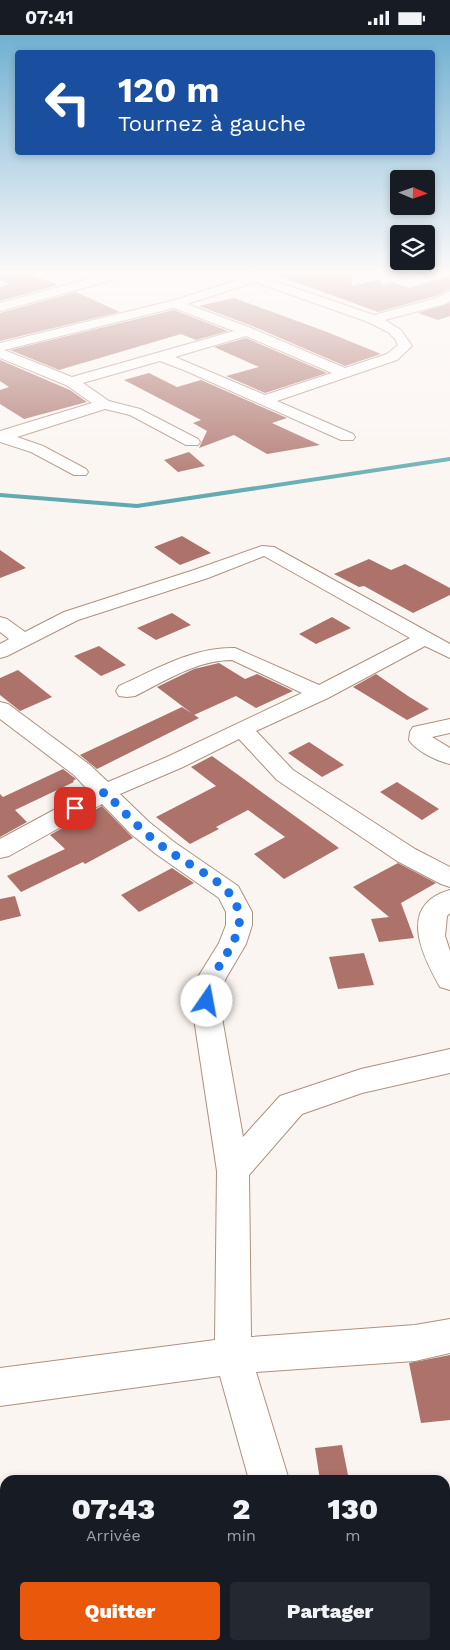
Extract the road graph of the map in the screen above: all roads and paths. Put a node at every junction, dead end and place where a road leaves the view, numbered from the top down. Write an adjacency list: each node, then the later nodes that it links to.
1 (186, 349): 5 (street)
2 (289, 349): 6 (street)
3 (401, 349): 6 (street)
4 (0, 353): 7 (street)
5 (161, 357): 7 (street); 8 (street)
6 (345, 373): 8 (street)
7 (72, 382): 9 (street)
8 (265, 400): 11 (street)
9 (104, 404): 10 (street); 12 (street)
10 (0, 437): 13 (street)
11 (347, 437)
12 (192, 442)
13 (80, 473)
14 (0, 623): 16 (street)
15 (425, 638): 16 (street); 18 (street); 20 (street)
16 (23, 640): 17 (street)
17 (0, 652)
18 (450, 652)
19 (127, 691): 20 (street)
20 (320, 693): 23 (street)
21 (0, 709): 25 (street)
22 (450, 726): 24 (street)
23 (242, 729): 25 (street); 27 (street)
24 (450, 757)
25 (105, 792): 26 (street); 31 (street)
26 (0, 850)
27 (450, 878)
28 (450, 899): 29 (street)
29 (450, 980)
30 (450, 1061): 31 (street)
31 (233, 1171): 33 (street)
32 (450, 1336): 33 (street)
33 (233, 1356): 34 (street); 35 (street)
34 (0, 1387)
35 (267, 1475)

